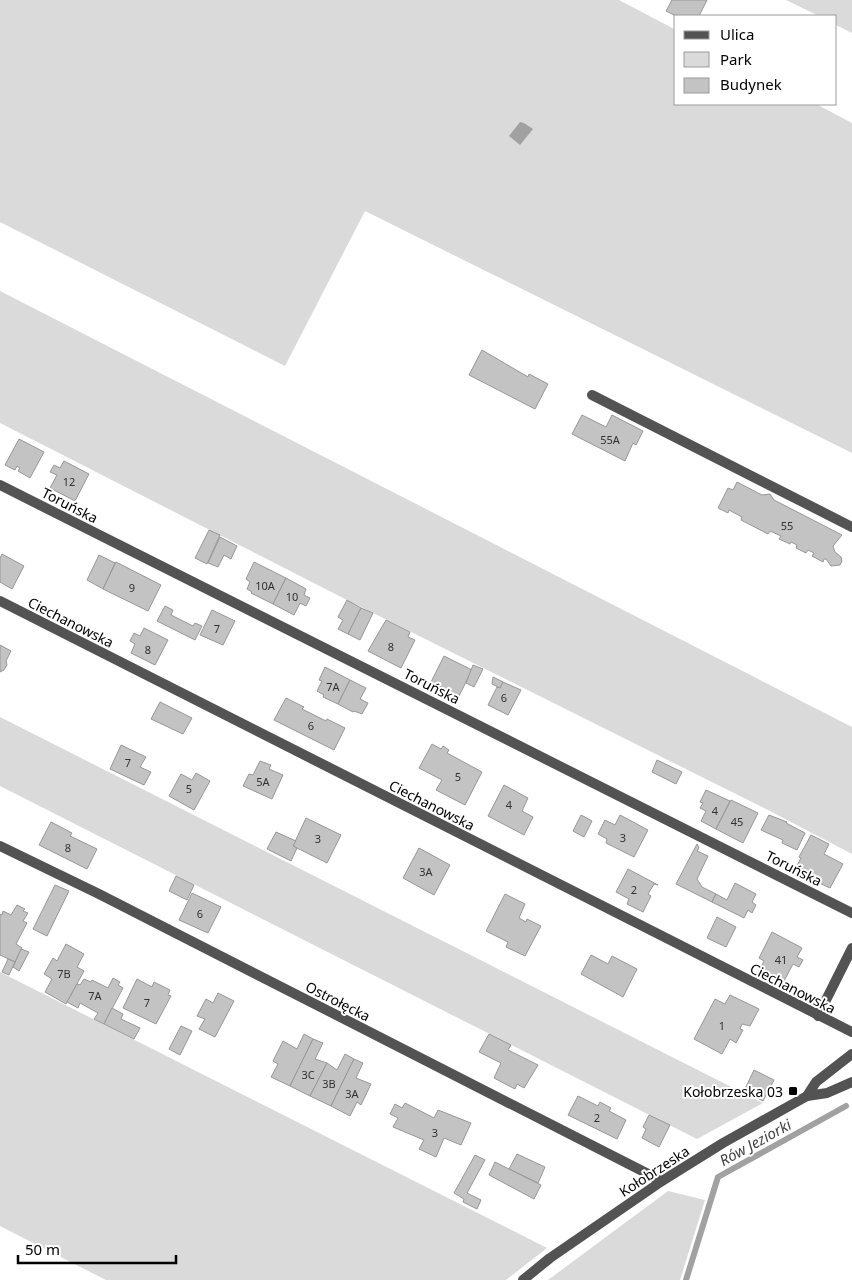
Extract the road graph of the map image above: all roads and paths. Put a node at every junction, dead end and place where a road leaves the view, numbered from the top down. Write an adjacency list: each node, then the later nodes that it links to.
1 (592, 395): 3 (street)
2 (0, 485): 6 (street, Toruńska)
3 (852, 527)
4 (0, 601): 8 (street, Ciechanowska)
5 (0, 846): 13 (street, Ostrołęcka)
6 (852, 913)
7 (852, 948): 8 (street)
8 (818, 1016): 9 (street, Ciechanowska)
9 (852, 1032)
10 (852, 1054): 12 (street, Kołobrzeska)
11 (852, 1082): 12 (street, Kołobrzeska)
12 (807, 1096): 13 (street, Kołobrzeska)
13 (662, 1181): 14 (street, Kołobrzeska)
14 (522, 1280)

